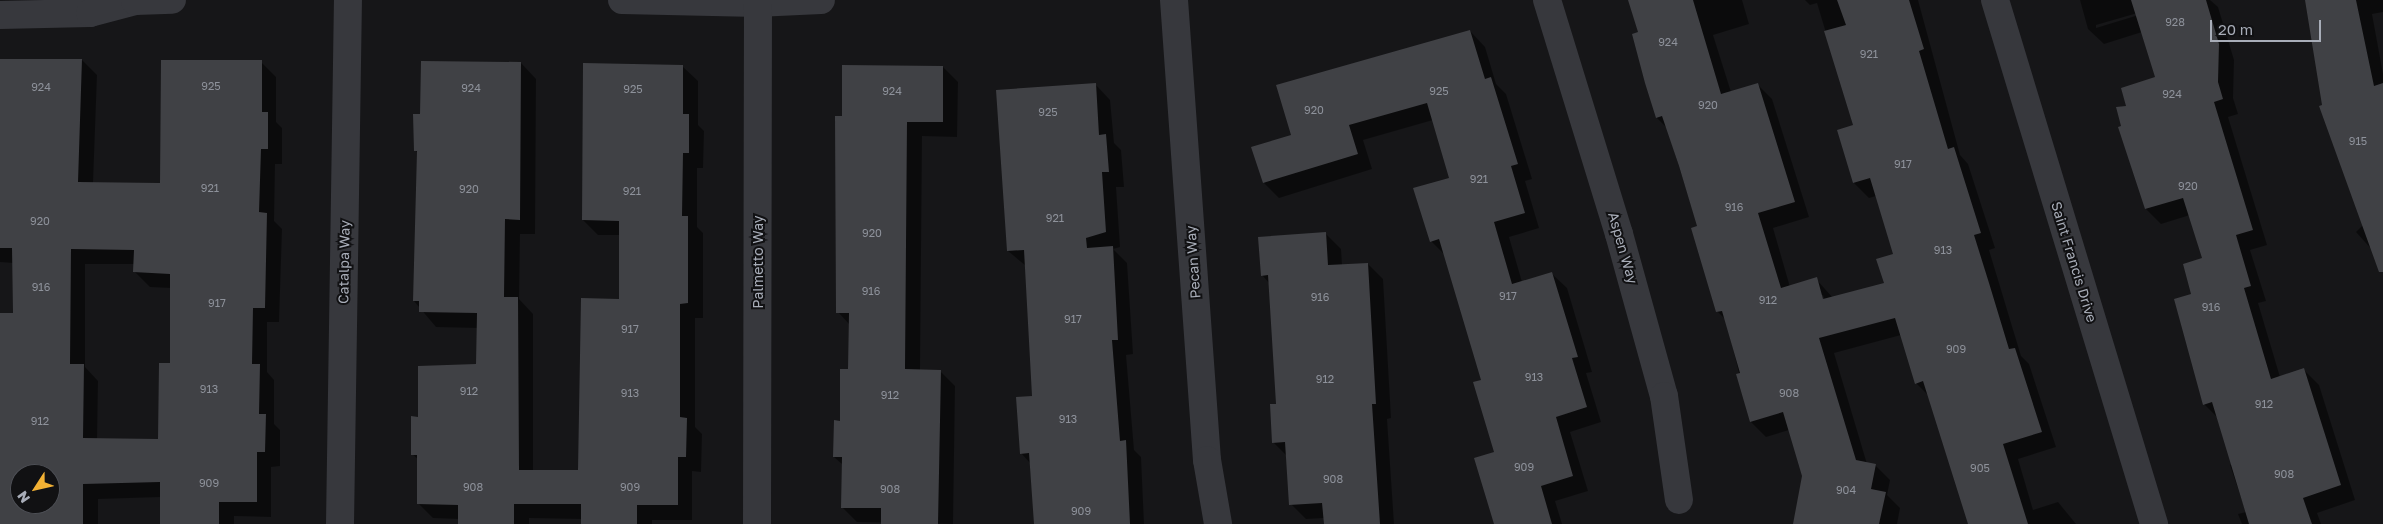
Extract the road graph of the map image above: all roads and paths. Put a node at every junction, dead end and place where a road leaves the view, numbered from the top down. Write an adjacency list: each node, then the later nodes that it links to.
1 (172, 0): 8 (street)
2 (348, 0): 12 (street, Catalpa Way)
3 (622, 0): 9 (street)
4 (821, 0): 9 (street)
5 (1174, 0): 14 (street, Pecan Way)
6 (1547, 0): 11 (street, Aspen Way)
7 (1995, 0): 15 (street, Saint Francis Drive)
8 (133, 1): 10 (street)
9 (758, 1): 13 (street, Palmetto Way)
10 (0, 15)
11 (1680, 500)
12 (340, 524)
13 (757, 524)
14 (1218, 524)
15 (2154, 524)

